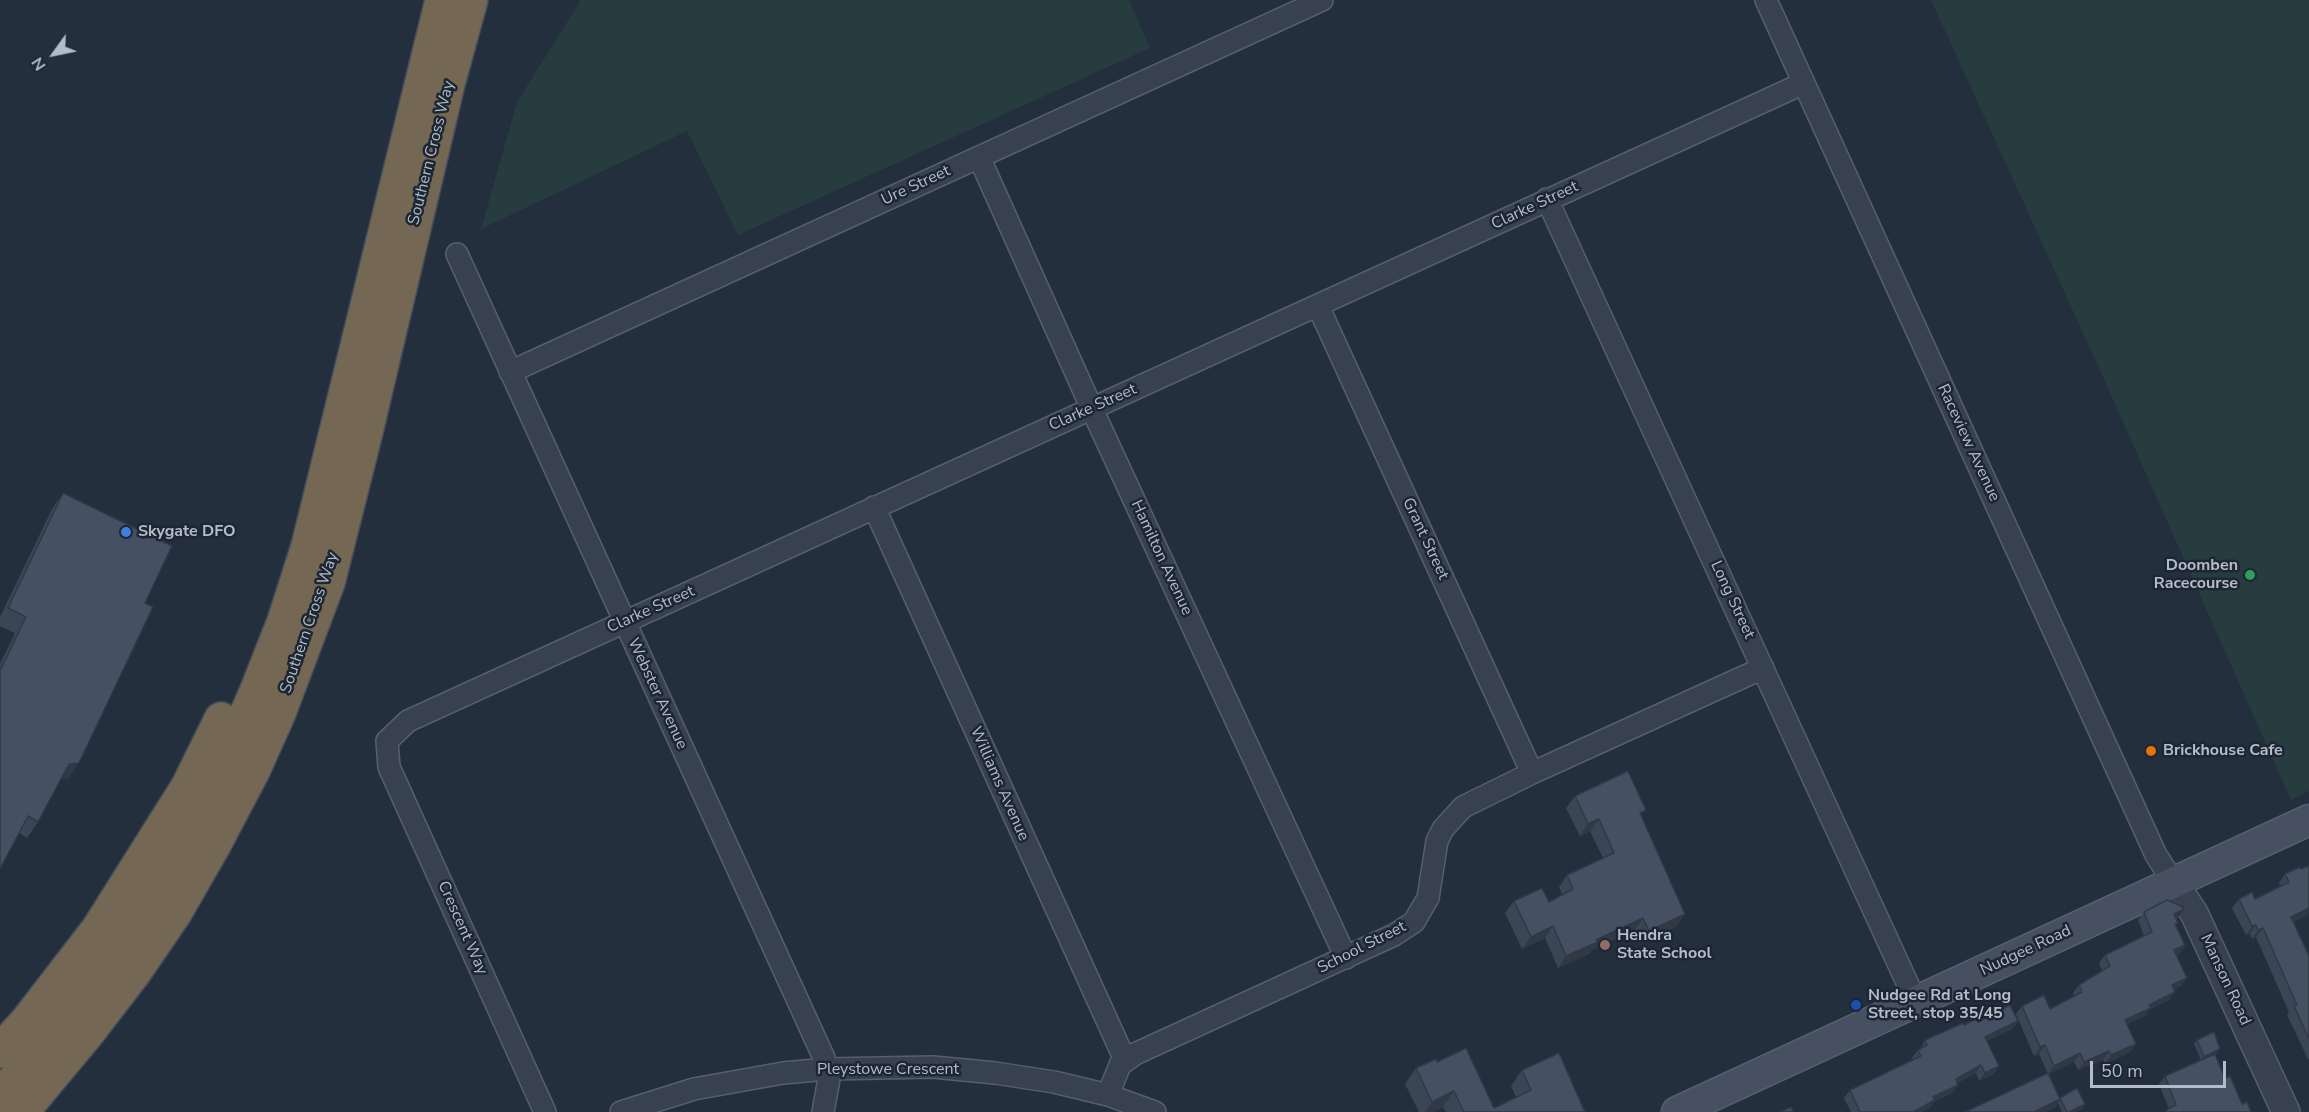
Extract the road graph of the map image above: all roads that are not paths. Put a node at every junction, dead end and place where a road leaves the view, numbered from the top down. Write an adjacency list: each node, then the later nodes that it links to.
1 (442, 0): 13 (highway, Southern Cross Way)
2 (471, 0): 27 (highway, Southern Cross Way)
3 (1322, 0): 6 (street, Ure Street)
4 (1766, 0): 5 (street, Raceview Avenue)
5 (1804, 83): 7 (street, Clarke Street); 19 (street, Raceview Avenue)
6 (979, 157): 10 (street, Ure Street); 11 (street, Hamilton Avenue)
7 (1547, 200): 9 (street, Clarke Street); 15 (street, Long Street)
8 (457, 254): 10 (street, Webster Avenue)
9 (1318, 306): 11 (street, Clarke Street); 17 (street, Grant Street)
10 (510, 372): 14 (street, Webster Avenue)
11 (1093, 408): 12 (street, Clarke Street); 20 (street, Hamilton Avenue)
12 (874, 507): 14 (street, Clarke Street); 23 (street, Williams Avenue)
13 (317, 512): 22 (highway); 26 (highway, Southern Cross Way)
14 (624, 621): 16 (street, Clarke Street); 24 (street, Webster Avenue)
15 (1763, 668): 17 (street, School Street); 21 (street, Long Street)
16 (387, 741): 28 (street, Crescent Way)
17 (1532, 773): 20 (street, School Street)
18 (2309, 820): 19 (main road, Nudgee Road)
19 (2174, 883): 21 (main road, Nudgee Road); 33 (street, Manson Road)
20 (1346, 958): 23 (street, School Street)
21 (1916, 1002): 32 (main road, Nudgee Road)
22 (0, 1051)
23 (1125, 1060): 25 (street)
24 (827, 1069): 25 (street, Pleystowe Crescent); 29 (street, Pleystowe Crescent); 30 (street)
25 (1108, 1095): 31 (street, Pleystowe Crescent)
26 (0, 1096)
27 (22, 1112)
28 (545, 1112)
29 (621, 1112)
30 (823, 1112)
31 (1155, 1112)
32 (1677, 1112)
33 (2286, 1112)

